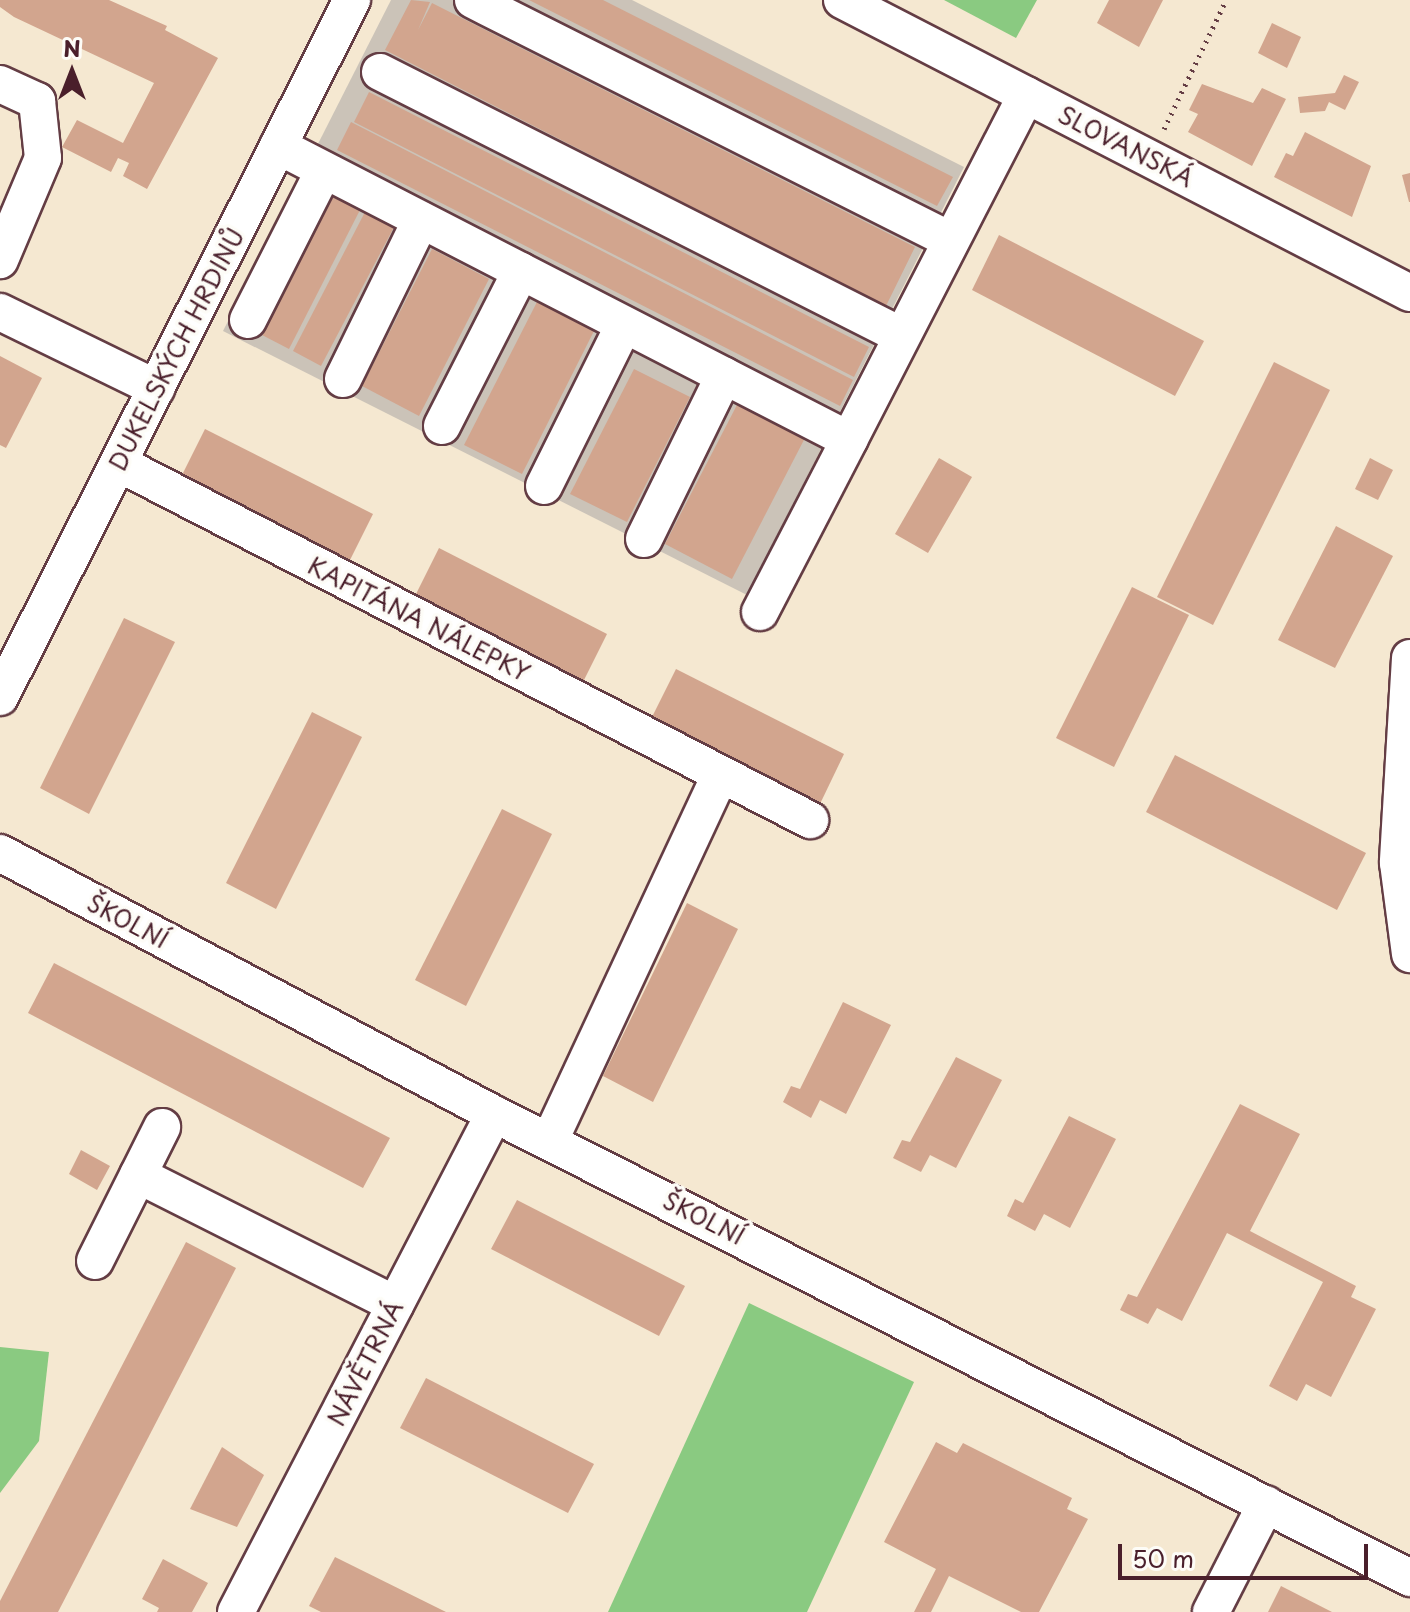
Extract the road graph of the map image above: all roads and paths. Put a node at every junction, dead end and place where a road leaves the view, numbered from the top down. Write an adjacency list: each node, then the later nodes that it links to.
1 (352, 0): 8 (street, DUKELSKÝCH HRDINŮ)
2 (473, 0): 12 (street)
3 (842, 0): 7 (street, SLOVANSKÁ)
4 (1226, 0): 9 (path)
5 (380, 72): 19 (street)
6 (0, 84): 13 (street)
7 (1026, 95): 9 (street, SLOVANSKÁ); 12 (street)
8 (278, 146): 10 (street); 22 (street, DUKELSKÝCH HRDINŮ)
9 (1150, 158): 15 (street, SLOVANSKÁ)
10 (324, 170): 11 (street); 17 (street)
11 (421, 220): 14 (street); 21 (street)
12 (950, 240): 19 (street)
13 (0, 260)
14 (521, 271): 18 (street); 23 (street)
15 (1410, 293)
16 (0, 312): 22 (street)
17 (248, 320)
18 (624, 325): 20 (street); 26 (street)
19 (900, 335): 24 (street)
20 (724, 376): 24 (street); 27 (street)
21 (343, 379)
22 (156, 388): 25 (street, DUKELSKÝCH HRDINŮ)
23 (442, 426)
24 (849, 440): 28 (street)
25 (118, 463): 30 (street, DUKELSKÝCH HRDINŮ); 31 (street, KAPITÁNA NÁLEPKY)
26 (544, 486)
27 (644, 539)
28 (760, 612)
29 (1410, 658): 34 (street)
30 (0, 697)
31 (720, 776): 32 (street, KAPITÁNA NÁLEPKY); 37 (street)
32 (810, 820)
33 (0, 853): 35 (street, ŠKOLNÍ)
34 (1410, 954)
35 (494, 1114): 37 (street, ŠKOLNÍ); 40 (street, NÁVĚTRNÁ)
36 (162, 1127): 38 (street)
37 (550, 1140): 41 (street, ŠKOLNÍ)
38 (138, 1175): 39 (street); 40 (street)
39 (95, 1261)
40 (395, 1304): 43 (street, NÁVĚTRNÁ)
41 (1266, 1504): 42 (street, ŠKOLNÍ); 44 (street)
42 (1410, 1578)
43 (236, 1612)
44 (1211, 1612)

